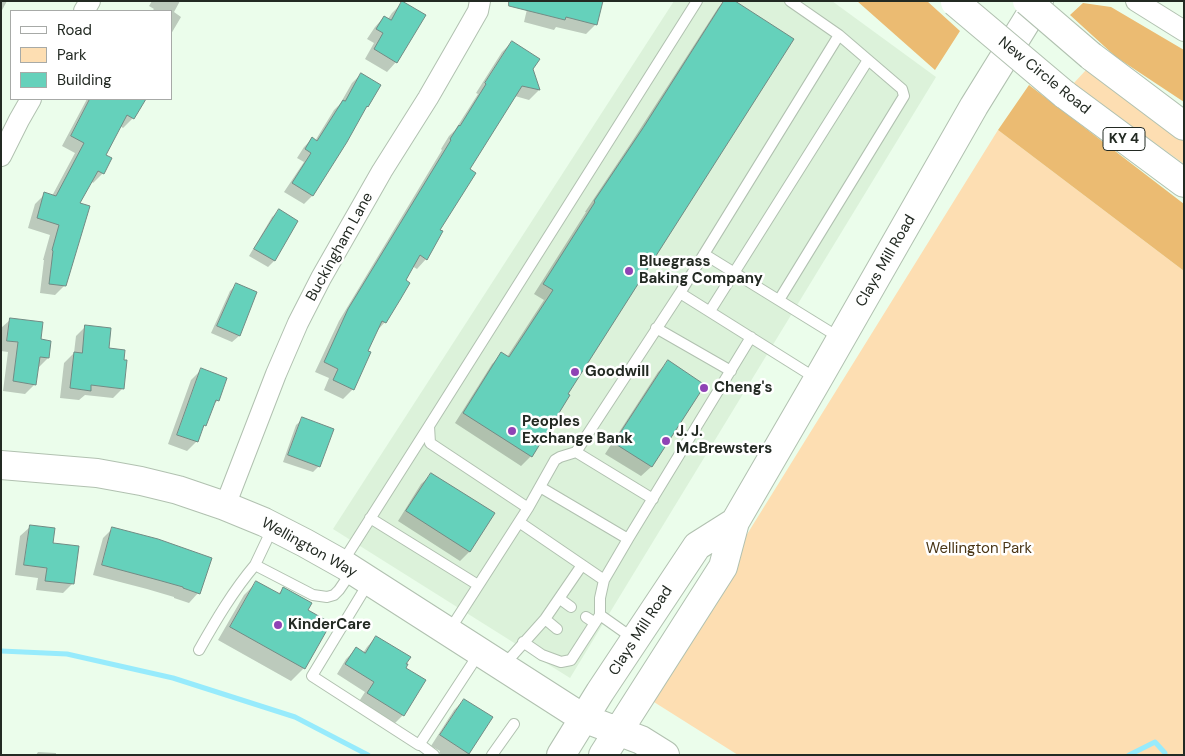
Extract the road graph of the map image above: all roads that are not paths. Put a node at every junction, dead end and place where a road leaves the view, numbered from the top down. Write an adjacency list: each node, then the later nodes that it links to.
1 (480, 1): 30 (street, Buckingham Lane)
2 (697, 1): 25 (lane)
3 (790, 1): 9 (lane)
4 (1027, 1): 12 (main road, bridge)
5 (1039, 1): 22 (main road, Clays Mill Road)
6 (1136, 1): 8 (street)
7 (954, 2): 14 (main road, New Circle Road / KY 4, bridge)
8 (1184, 31)
9 (839, 35): 10 (lane); 15 (lane)
10 (868, 60): 16 (lane); 18 (lane)
11 (30, 100): 13 (street)
12 (1184, 126)
13 (1, 156)
14 (1184, 183)
15 (704, 254): 16 (lane); 17 (lane)
16 (734, 273): 18 (lane); 19 (lane)
17 (680, 293): 19 (lane); 20 (lane)
18 (779, 300): 22 (lane)
19 (710, 311): 21 (lane)
20 (656, 328): 23 (lane); 26 (lane)
21 (751, 337): 23 (lane); 24 (lane)
22 (841, 339): 24 (main road, Clays Mill Road)
23 (731, 371): 29 (lane)
24 (818, 379): 34 (main road, Clays Mill Road)
25 (429, 426): 31 (lane); 32 (lane)
26 (576, 452): 28 (lane); 29 (lane)
27 (1, 465): 30 (main road, Wellington Way)
28 (540, 486): 31 (lane); 36 (lane)
29 (654, 499): 36 (lane)
30 (225, 506): 35 (main road, Wellington Way)
31 (528, 508): 33 (lane)
32 (370, 518): 39 (lane); 41 (lane)
33 (519, 522): 38 (lane); 41 (lane)
34 (735, 522): 50 (main road, Clays Mill Road); 59 (main road, Clays Mill Road)
35 (273, 526): 37 (lane); 39 (main road, Wellington Way)
36 (628, 539): 40 (lane)
37 (255, 565): 39 (lane); 53 (lane)
38 (582, 565): 40 (lane); 42 (lane)
39 (354, 572): 48 (main road, Wellington Way); 58 (lane)
40 (604, 580): 46 (lane)
41 (478, 585): 48 (lane)
42 (560, 598): 43 (lane); 45 (lane)
43 (571, 607)
44 (586, 617): 46 (lane)
45 (545, 619): 47 (lane); 51 (lane)
46 (598, 619): 50 (lane); 52 (lane)
47 (557, 629)
48 (448, 632): 54 (main road, Wellington Way)
49 (571, 639): 52 (lane)
50 (635, 640): 56 (main road, Clays Mill Road)
51 (523, 642): 52 (lane); 55 (lane)
52 (580, 645)
53 (199, 650)
54 (480, 652): 55 (main road, Wellington Way); 58 (lane)
55 (502, 667): 56 (main road, Wellington Way)
56 (583, 718): 59 (main road, Wellington Way); 62 (main road, Clays Mill Road)
57 (514, 724): 61 (lane)
58 (419, 745): 60 (lane)
59 (611, 747): 63 (main road, Wellington Way)
60 (434, 755)
61 (492, 755)
62 (561, 755)
63 (665, 755)

